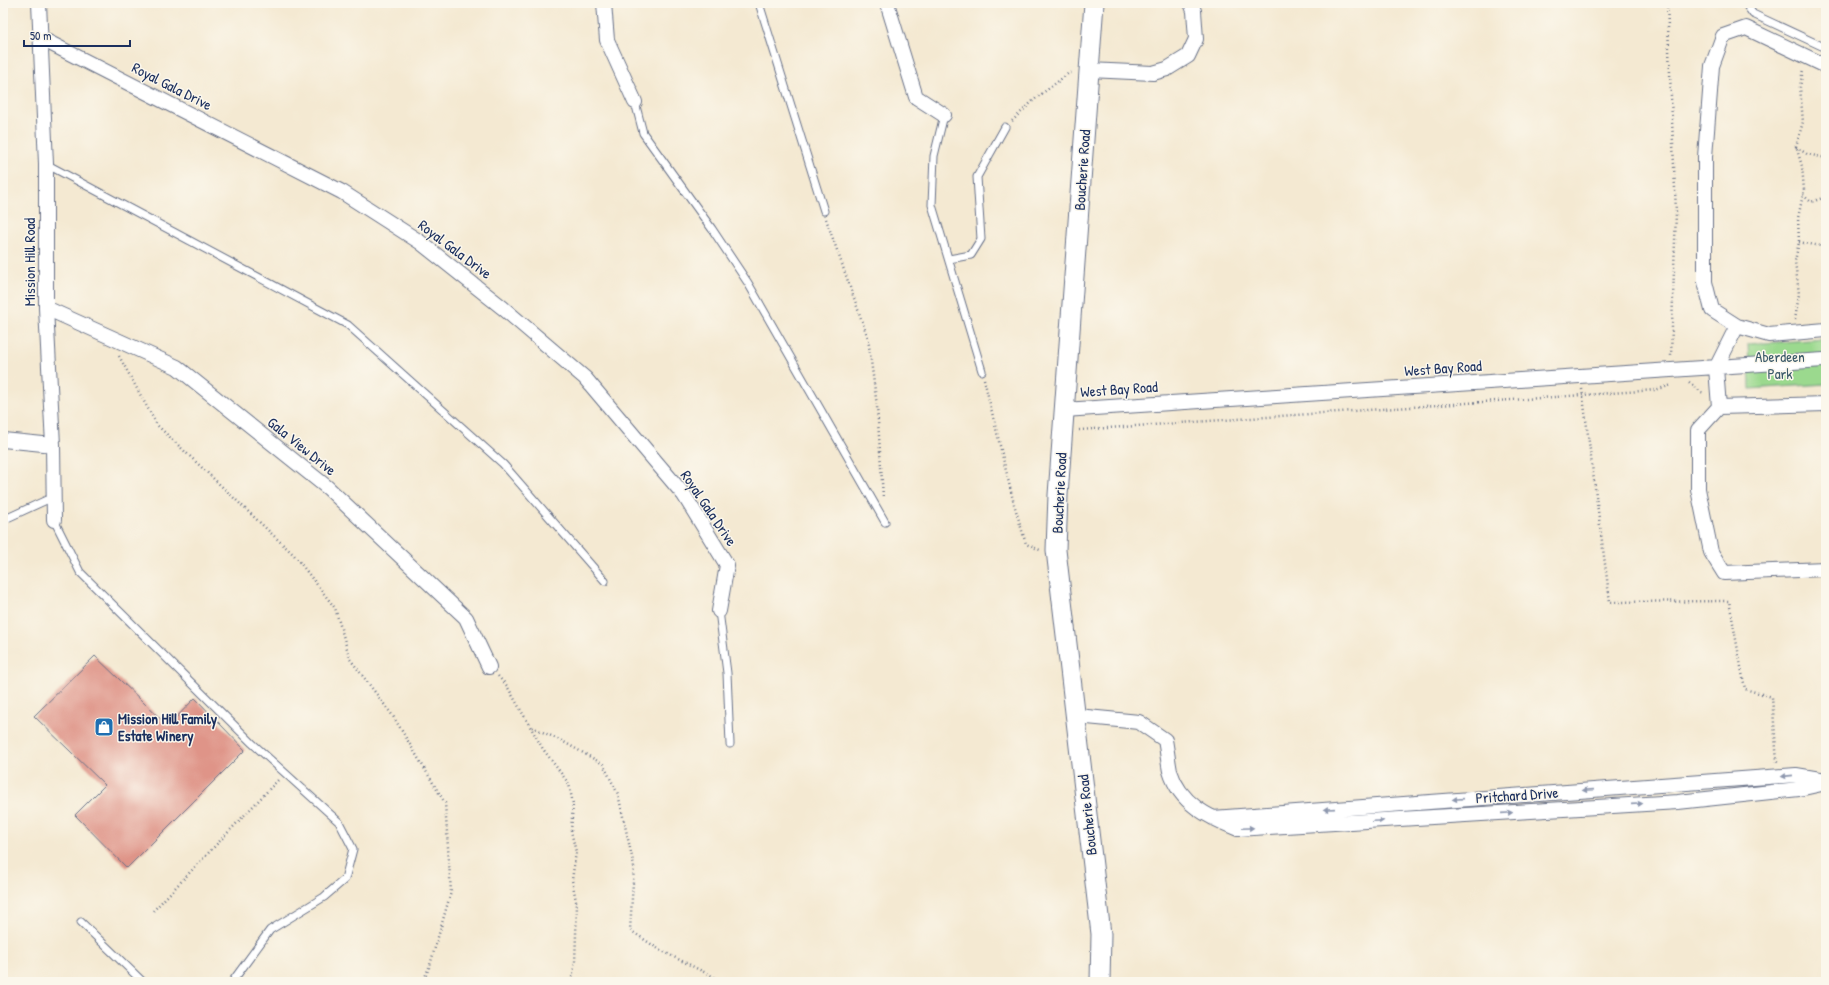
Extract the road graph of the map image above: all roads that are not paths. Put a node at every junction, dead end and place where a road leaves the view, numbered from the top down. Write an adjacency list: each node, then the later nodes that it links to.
1 (39, 3): 8 (street, Mission Hill Road)
2 (604, 3): 12 (street)
3 (760, 3): 16 (lane)
4 (887, 3): 13 (street)
5 (1094, 3): 11 (main road, Boucherie Road)
6 (1191, 3): 11 (street)
7 (1745, 3): 9 (lane)
8 (40, 38): 15 (street, Mission Hill Road); 35 (street, Royal Gala Drive)
9 (1826, 48)
10 (1826, 66): 19 (street)
11 (1089, 70): 26 (main road, Boucherie Road)
12 (635, 102): 32 (lane)
13 (944, 115): 17 (lane)
14 (1006, 127): 17 (lane)
15 (46, 164): 18 (street, Mission Hill Road); 34 (lane)
16 (824, 211)
17 (949, 259): 23 (lane)
18 (46, 308): 28 (street, Mission Hill Road); 36 (street, Gala View Drive)
19 (1737, 326): 20 (street); 22 (street)
20 (1826, 330)
21 (1824, 360): 22 (street, West Bay Road)
22 (1716, 368): 24 (street); 26 (street, West Bay Road)
23 (982, 371)
24 (1718, 401): 25 (street); 33 (street)
25 (1826, 404)
26 (1064, 410): 37 (main road, Boucherie Road)
27 (3, 440): 28 (street)
28 (53, 445): 29 (street, Mission Hill Road)
29 (53, 497): 30 (lane); 31 (street, Mission Hill Road)
30 (3, 520)
31 (54, 520): 44 (lane)
32 (885, 522)
33 (1826, 569)
34 (605, 581)
35 (719, 610): 38 (lane)
36 (489, 667)
37 (1076, 716): 41 (street, Pritchard Drive); 45 (main road, Boucherie Road)
38 (730, 744)
39 (1826, 780): 41 (street, Pritchard Drive, one-way to 41)
40 (1826, 783): 41 (street, Pritchard Drive, one-way to 40)
41 (1211, 818)
42 (81, 922): 43 (lane)
43 (143, 982)
44 (232, 982)
45 (1100, 982)

